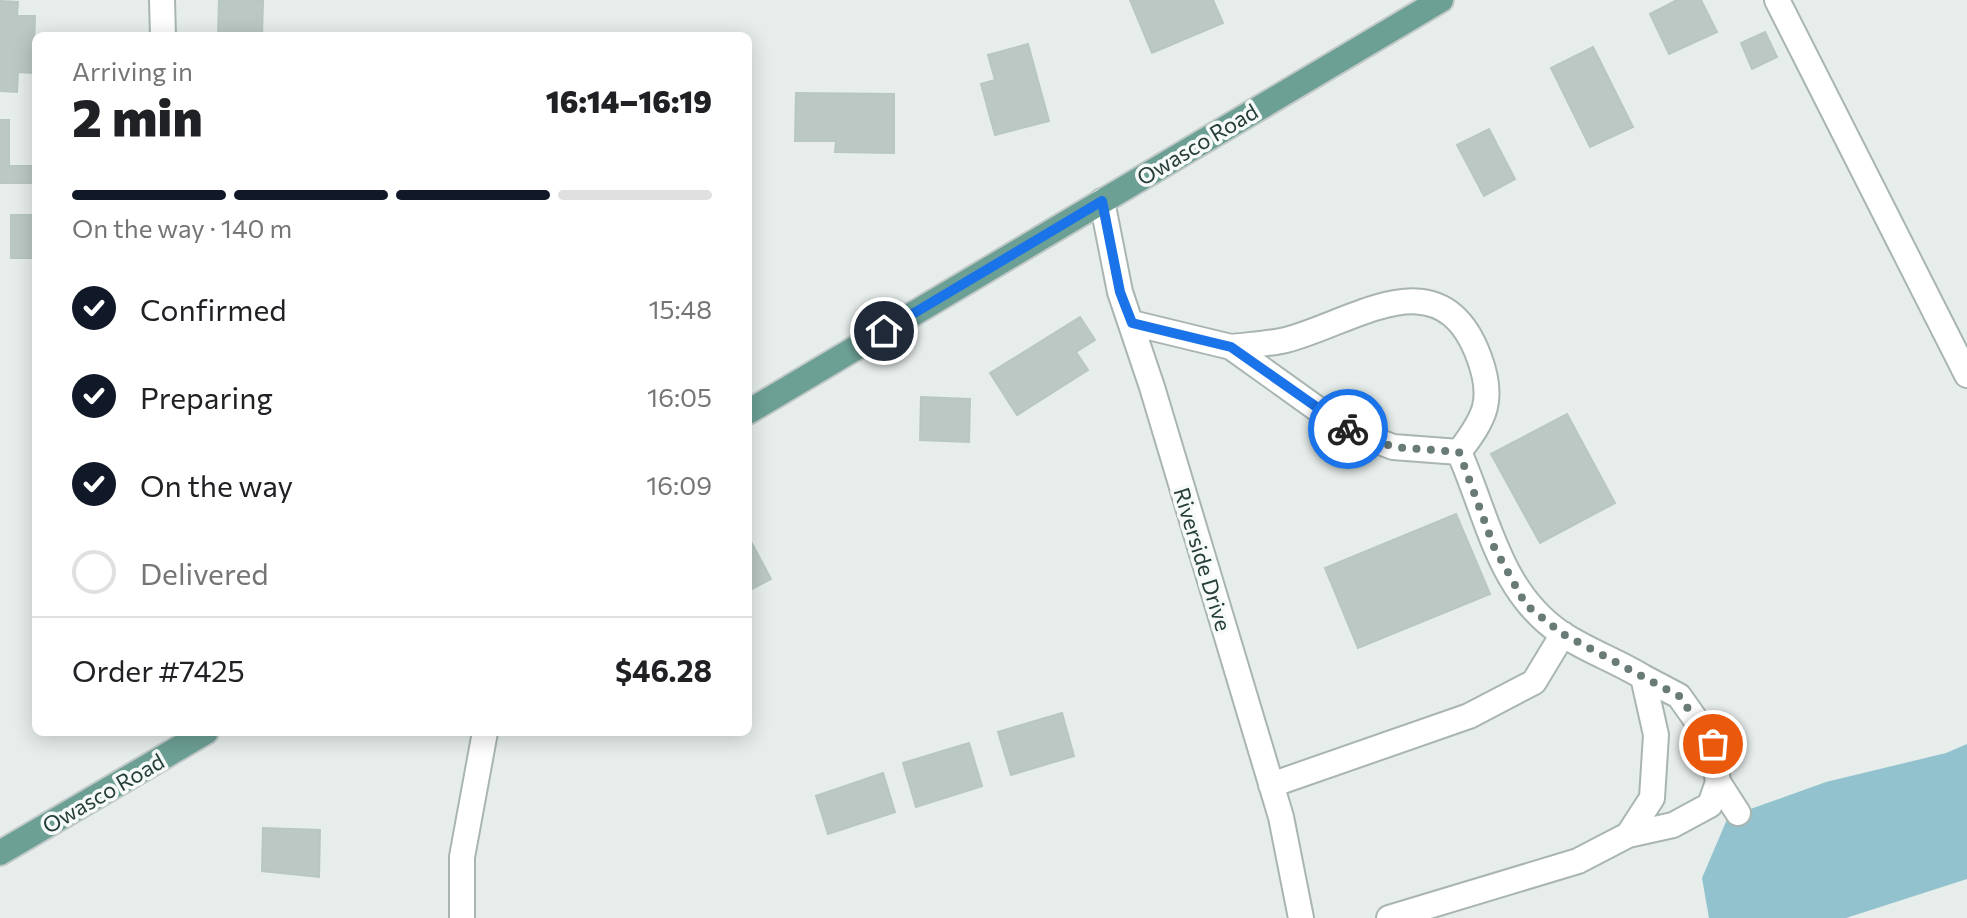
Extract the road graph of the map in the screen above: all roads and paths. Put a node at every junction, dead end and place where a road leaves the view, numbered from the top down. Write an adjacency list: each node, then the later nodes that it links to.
1 (162, 0): 4 (street)
2 (1441, 0): 5 (main road, Owasco Road)
3 (1777, 0): 8 (street)
4 (163, 32)
5 (1102, 201): 6 (street, Riverside Drive); 9 (main road, Owasco Road)
6 (1132, 323): 7 (street); 16 (street, Riverside Drive)
7 (1231, 347): 10 (street); 10 (street)
8 (1967, 375)
9 (752, 410)
10 (1459, 452): 11 (street)
11 (1563, 634): 12 (street); 16 (street)
12 (1643, 677): 15 (street); 18 (street)
13 (194, 736): 19 (main road, Owasco Road)
14 (484, 736): 20 (street)
15 (1718, 782): 17 (street); 18 (street)
16 (1271, 785): 21 (street, Riverside Drive)
17 (1738, 813)
18 (1628, 835): 22 (street)
19 (0, 853)
20 (462, 918)
21 (1301, 918)
22 (1389, 918)

